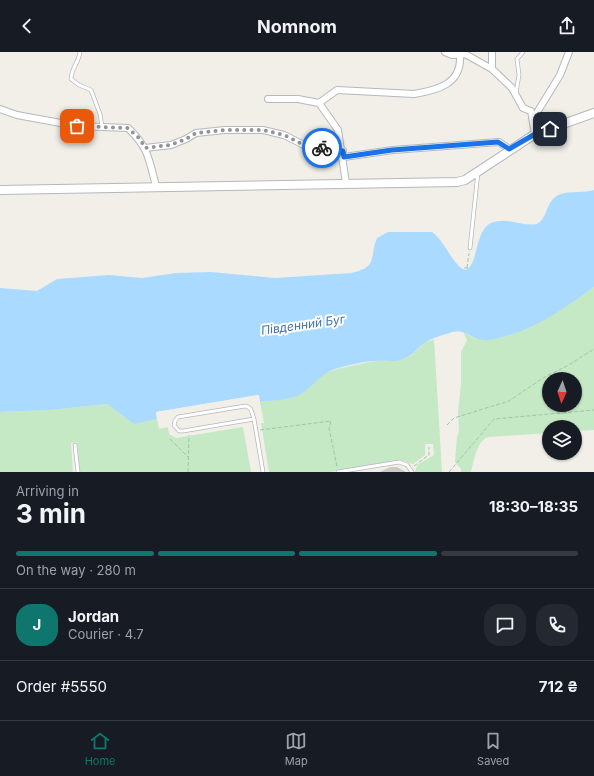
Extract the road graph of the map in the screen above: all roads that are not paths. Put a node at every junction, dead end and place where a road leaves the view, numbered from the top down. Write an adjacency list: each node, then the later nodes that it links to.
1 (80, 52): 14 (lane)
2 (445, 52): 6 (street)
3 (492, 52): 7 (street)
4 (523, 52): 8 (lane)
5 (569, 52): 13 (street)
6 (463, 54): 7 (street); 10 (street)
7 (492, 69): 8 (street)
8 (516, 95): 13 (street)
9 (268, 98): 10 (street)
10 (319, 103): 18 (street)
11 (0, 109): 14 (street)
12 (594, 113): 15 (street)
13 (533, 119): 15 (street)
14 (102, 127): 16 (street)
15 (535, 134): 17 (street)
16 (145, 148): 18 (street); 21 (street)
17 (509, 149): 18 (street); 19 (street)
18 (343, 154): 20 (street)
19 (478, 170): 20 (street); 23 (lane)
20 (346, 183): 21 (street)
21 (156, 186): 22 (street)
22 (0, 190)
23 (470, 248)
24 (254, 419): 24 (lane); 28 (lane)
25 (75, 445): 27 (lane)
26 (411, 470): 29 (lane)
27 (78, 472)
28 (263, 472)
29 (338, 472)

